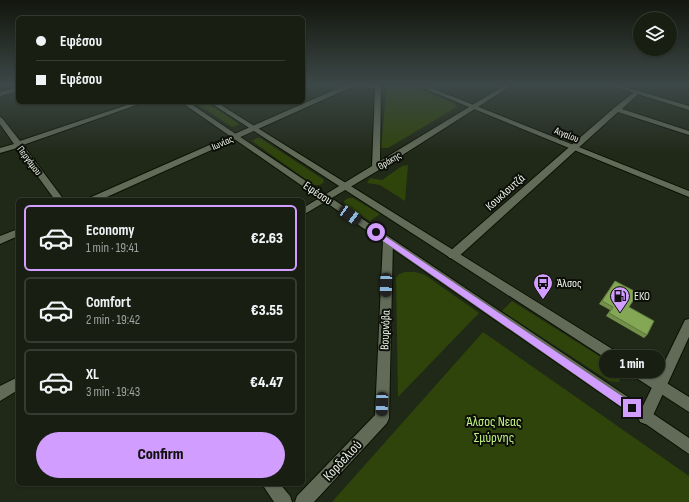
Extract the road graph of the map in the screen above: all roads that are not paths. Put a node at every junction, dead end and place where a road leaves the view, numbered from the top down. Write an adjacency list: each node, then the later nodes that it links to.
1 (126, 107): 12 (street)
2 (192, 107): 11 (street, Εφέσου)
3 (221, 107): 9 (street, Εφέσου)
4 (300, 107): 9 (street, Ιωνίας)
5 (377, 107): 15 (street)
6 (474, 108): 13 (street, Αιγαίου); 15 (street, Θράκης)
7 (616, 109): 10 (street); 13 (street, Κουκλουτζά)
8 (0, 119): 12 (street, Περγάμου)
9 (254, 128): 11 (street, Ιωνίας); 16 (street, Εφέσου)
10 (689, 133)
11 (235, 137): 19 (street, Ιωνίας); 20 (street, Εφέσου)
12 (19, 145): 14 (street); 18 (street, Περγάμου)
13 (574, 147): 17 (street, Αιγαίου); 25 (street, Κουκλουτζά)
14 (0, 151)
15 (376, 168): 16 (street, Θράκης)
16 (345, 186): 20 (street, Θράκης); 25 (street, Εφέσου)
17 (689, 194)
18 (59, 198)
19 (97, 198)
20 (326, 198): 21 (street, Θράκης); 24 (street, Εφέσου)
21 (305, 211)
22 (16, 233): 23 (street)
23 (0, 240)
24 (388, 241): 31 (street, Εφέσου); 32 (street, Βουρνόβα)
25 (453, 255): 28 (street, Εφέσου)
26 (689, 324): 28 (street)
27 (16, 384): 29 (street)
28 (660, 387): 30 (street, Εφέσου); 31 (street)
29 (0, 394)
30 (689, 406)
31 (645, 417): 33 (street, Εφέσου)
32 (382, 418): 36 (street, Κορδελιού)
33 (689, 447)
34 (272, 486): 35 (street)
35 (284, 502)
36 (303, 502)

